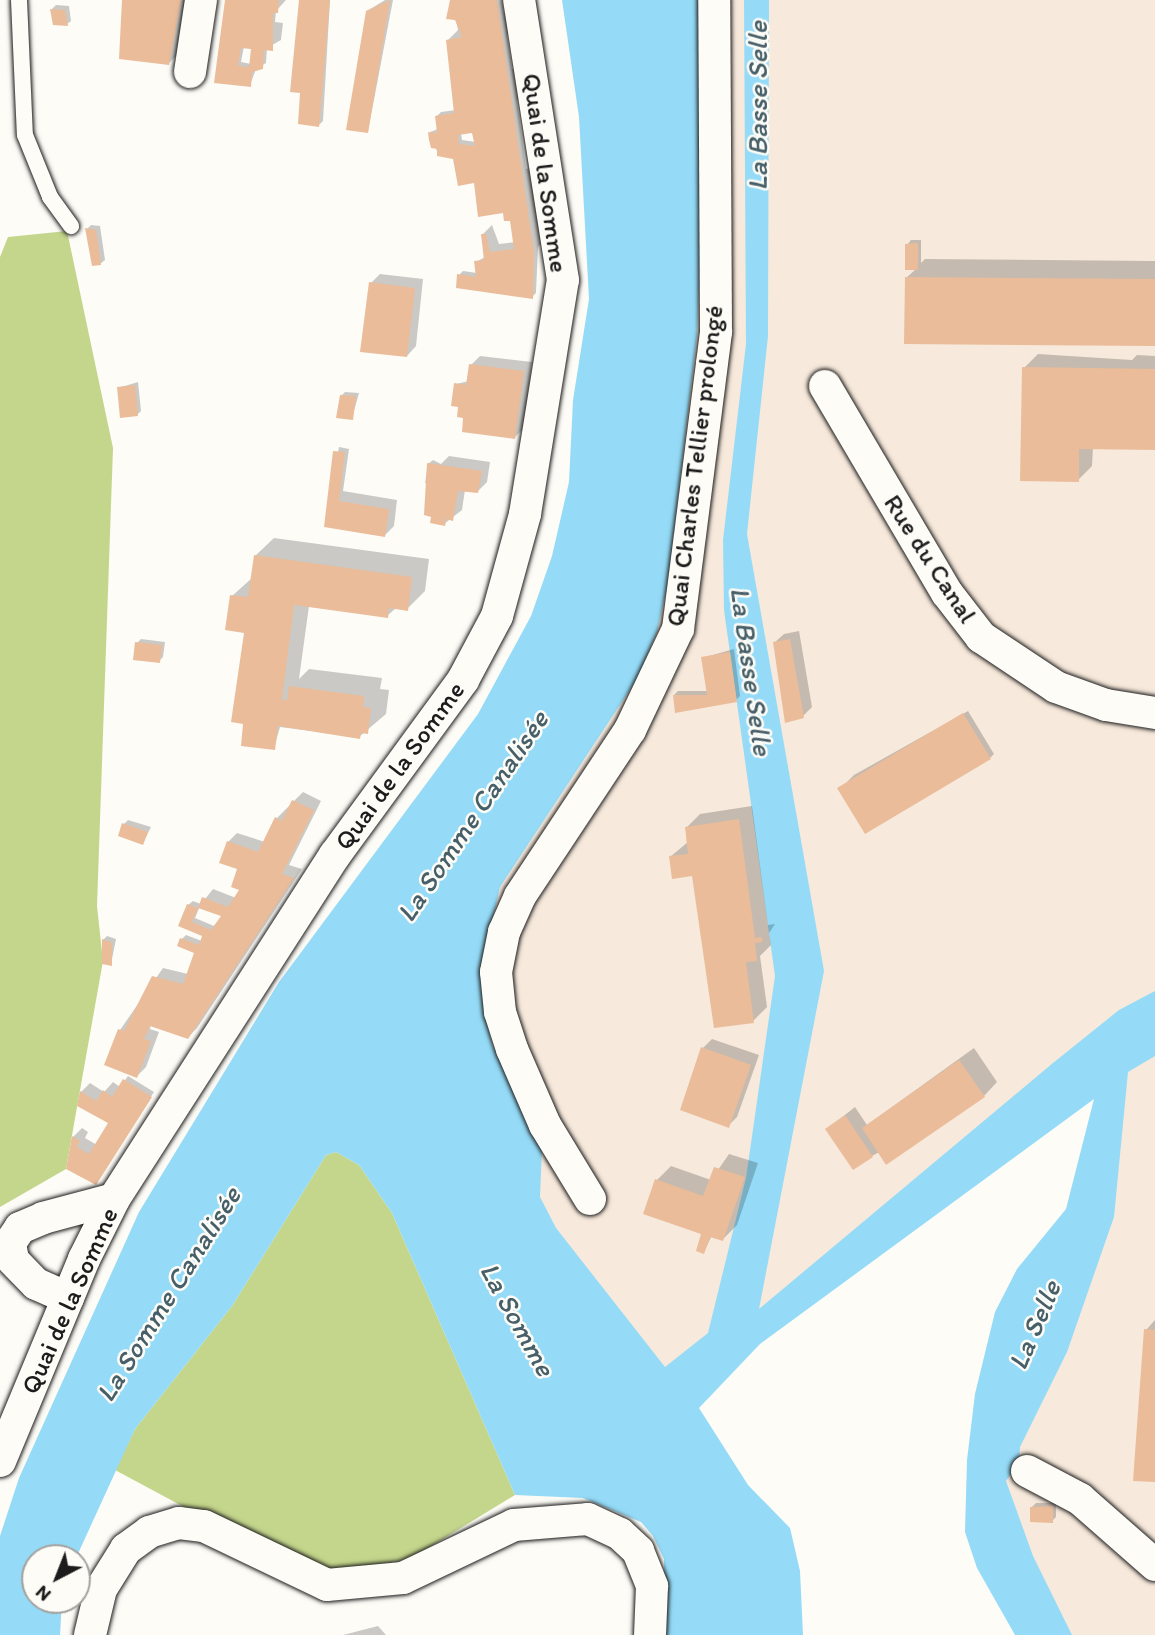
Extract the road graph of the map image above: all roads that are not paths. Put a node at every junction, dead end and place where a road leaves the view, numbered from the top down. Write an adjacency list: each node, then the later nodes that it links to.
1 (19, 0): 6 (lane)
2 (201, 0): 5 (street)
3 (519, 0): 9 (street, Quai de la Somme)
4 (714, 0): 10 (street, Quai Charles Tellier prolongé)
5 (190, 72)
6 (71, 226)
7 (825, 386): 8 (street, Rue du Canal)
8 (1155, 713)
9 (114, 1199): 11 (street, Quai de la Somme); 11 (street)
10 (590, 1199)
11 (68, 1298): 12 (street, Quai de la Somme)
12 (0, 1461)
13 (1027, 1471): 14 (street)
14 (1155, 1565)
15 (90, 1635): 16 (street)
16 (650, 1635)

